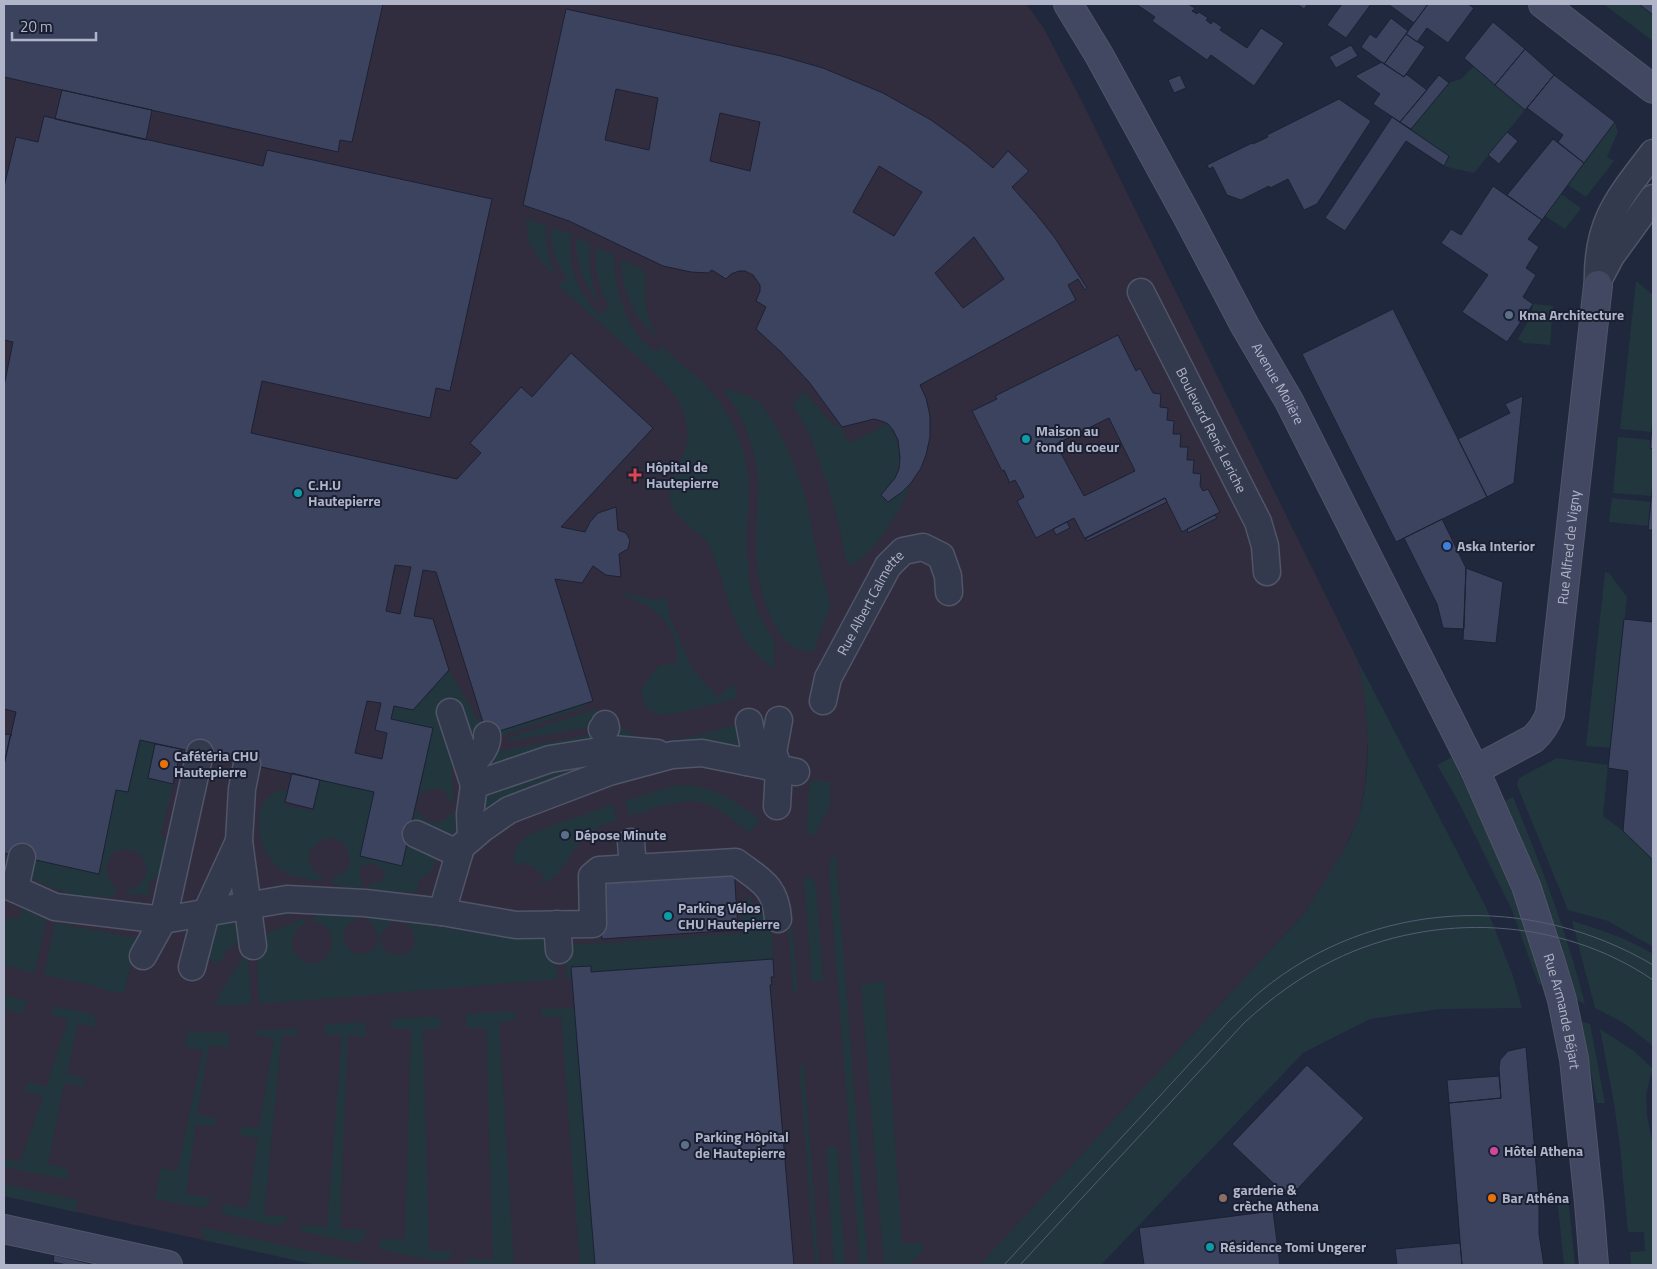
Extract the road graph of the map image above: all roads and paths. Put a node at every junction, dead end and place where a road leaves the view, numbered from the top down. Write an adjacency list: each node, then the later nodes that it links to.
1 (1068, 4): 19 (street, Avenue Molière)
2 (1543, 4): 3 (street)
3 (1653, 89)
4 (1653, 153): 6 (street, Rue Alfred de Vigny)
5 (1653, 198): 6 (street, Rue Alfred de Vigny)
6 (1598, 285): 19 (street, Rue Alfred de Vigny)
7 (1141, 292): 8 (street, Boulevard René Leriche)
8 (1267, 572)
9 (949, 592): 10 (street, Rue Albert Calmette)
10 (823, 701)
11 (450, 712): 20 (street)
12 (779, 720): 17 (street)
13 (749, 722): 17 (street)
14 (487, 735): 20 (street)
15 (609, 746): 17 (street); 20 (street); 25 (street)
16 (200, 753): 33 (street)
17 (769, 761): 21 (street)
18 (248, 764): 23 (street)
19 (1475, 770): 39 (street, Rue Armande Béjart)
20 (471, 777): 25 (street)
21 (777, 806)
22 (416, 834): 25 (street)
23 (240, 840): 29 (street); 31 (street)
24 (631, 842): 27 (street)
25 (465, 846): 30 (street)
26 (22, 857): 28 (street)
27 (632, 868): 30 (street); 32 (street)
28 (10, 886): 33 (street)
29 (249, 905): 30 (street); 31 (street); 34 (street)
30 (442, 912)
31 (206, 913): 33 (street); 36 (street)
32 (778, 919)
33 (163, 920): 35 (street)
34 (253, 946)
35 (143, 956)
36 (192, 967)
37 (4, 1229): 38 (street)
38 (168, 1265)
39 (1594, 1265)

